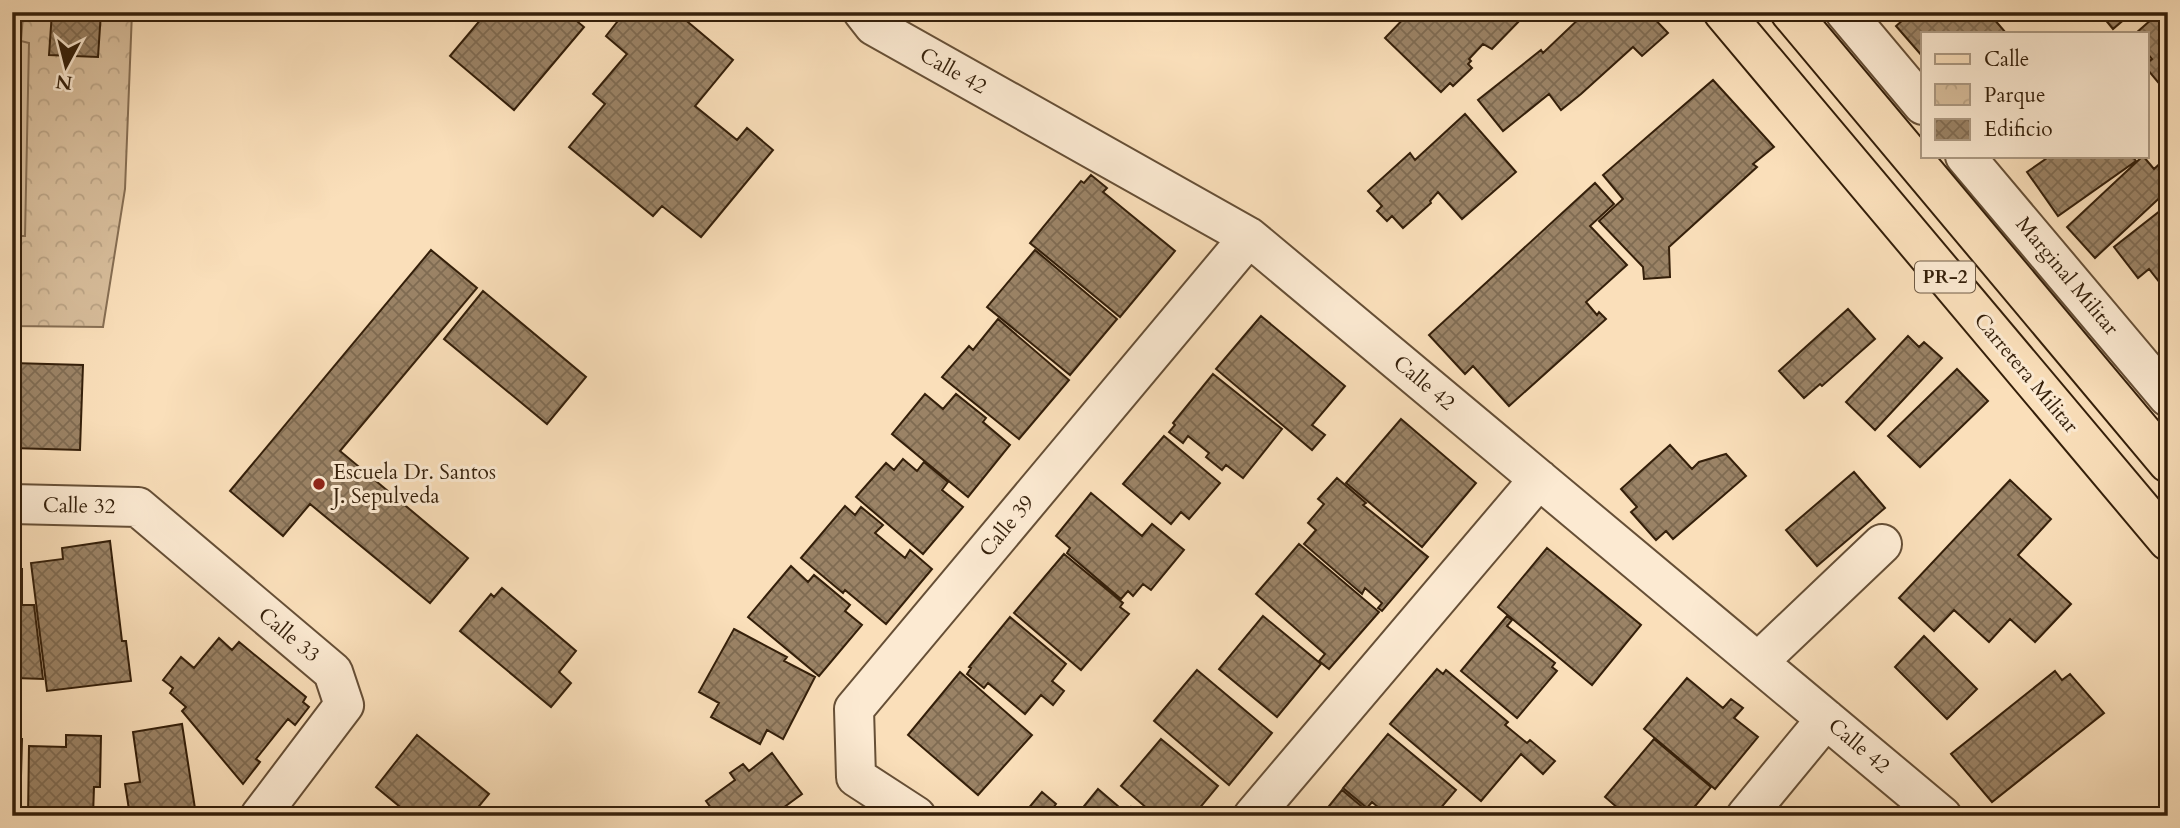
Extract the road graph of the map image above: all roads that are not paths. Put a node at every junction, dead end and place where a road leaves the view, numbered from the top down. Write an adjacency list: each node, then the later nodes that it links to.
1 (863, 12): 7 (street, Calle 42)
2 (1723, 12): 12 (main road, Carretera Militar / PR-2)
3 (1790, 12): 9 (main road, PR-2)
4 (1845, 12): 5 (street)
5 (1921, 103)
6 (1967, 158): 8 (street, Marginal Militar)
7 (1250, 237): 10 (street, Calle 42); 18 (street, Calle 39)
8 (2168, 397)
9 (2168, 463)
10 (1539, 479): 15 (street, Calle 42); 19 (street)
11 (12, 504): 14 (street, Calle 32)
12 (2168, 541)
13 (1882, 544): 15 (street)
14 (209, 567): 17 (street, Calle 33)
15 (1759, 661): 16 (street, Calle 42)
16 (1826, 719): 20 (street); 21 (street, Calle 42)
17 (260, 816)
18 (916, 816)
19 (1253, 816)
20 (1746, 816)
21 (1942, 816)

